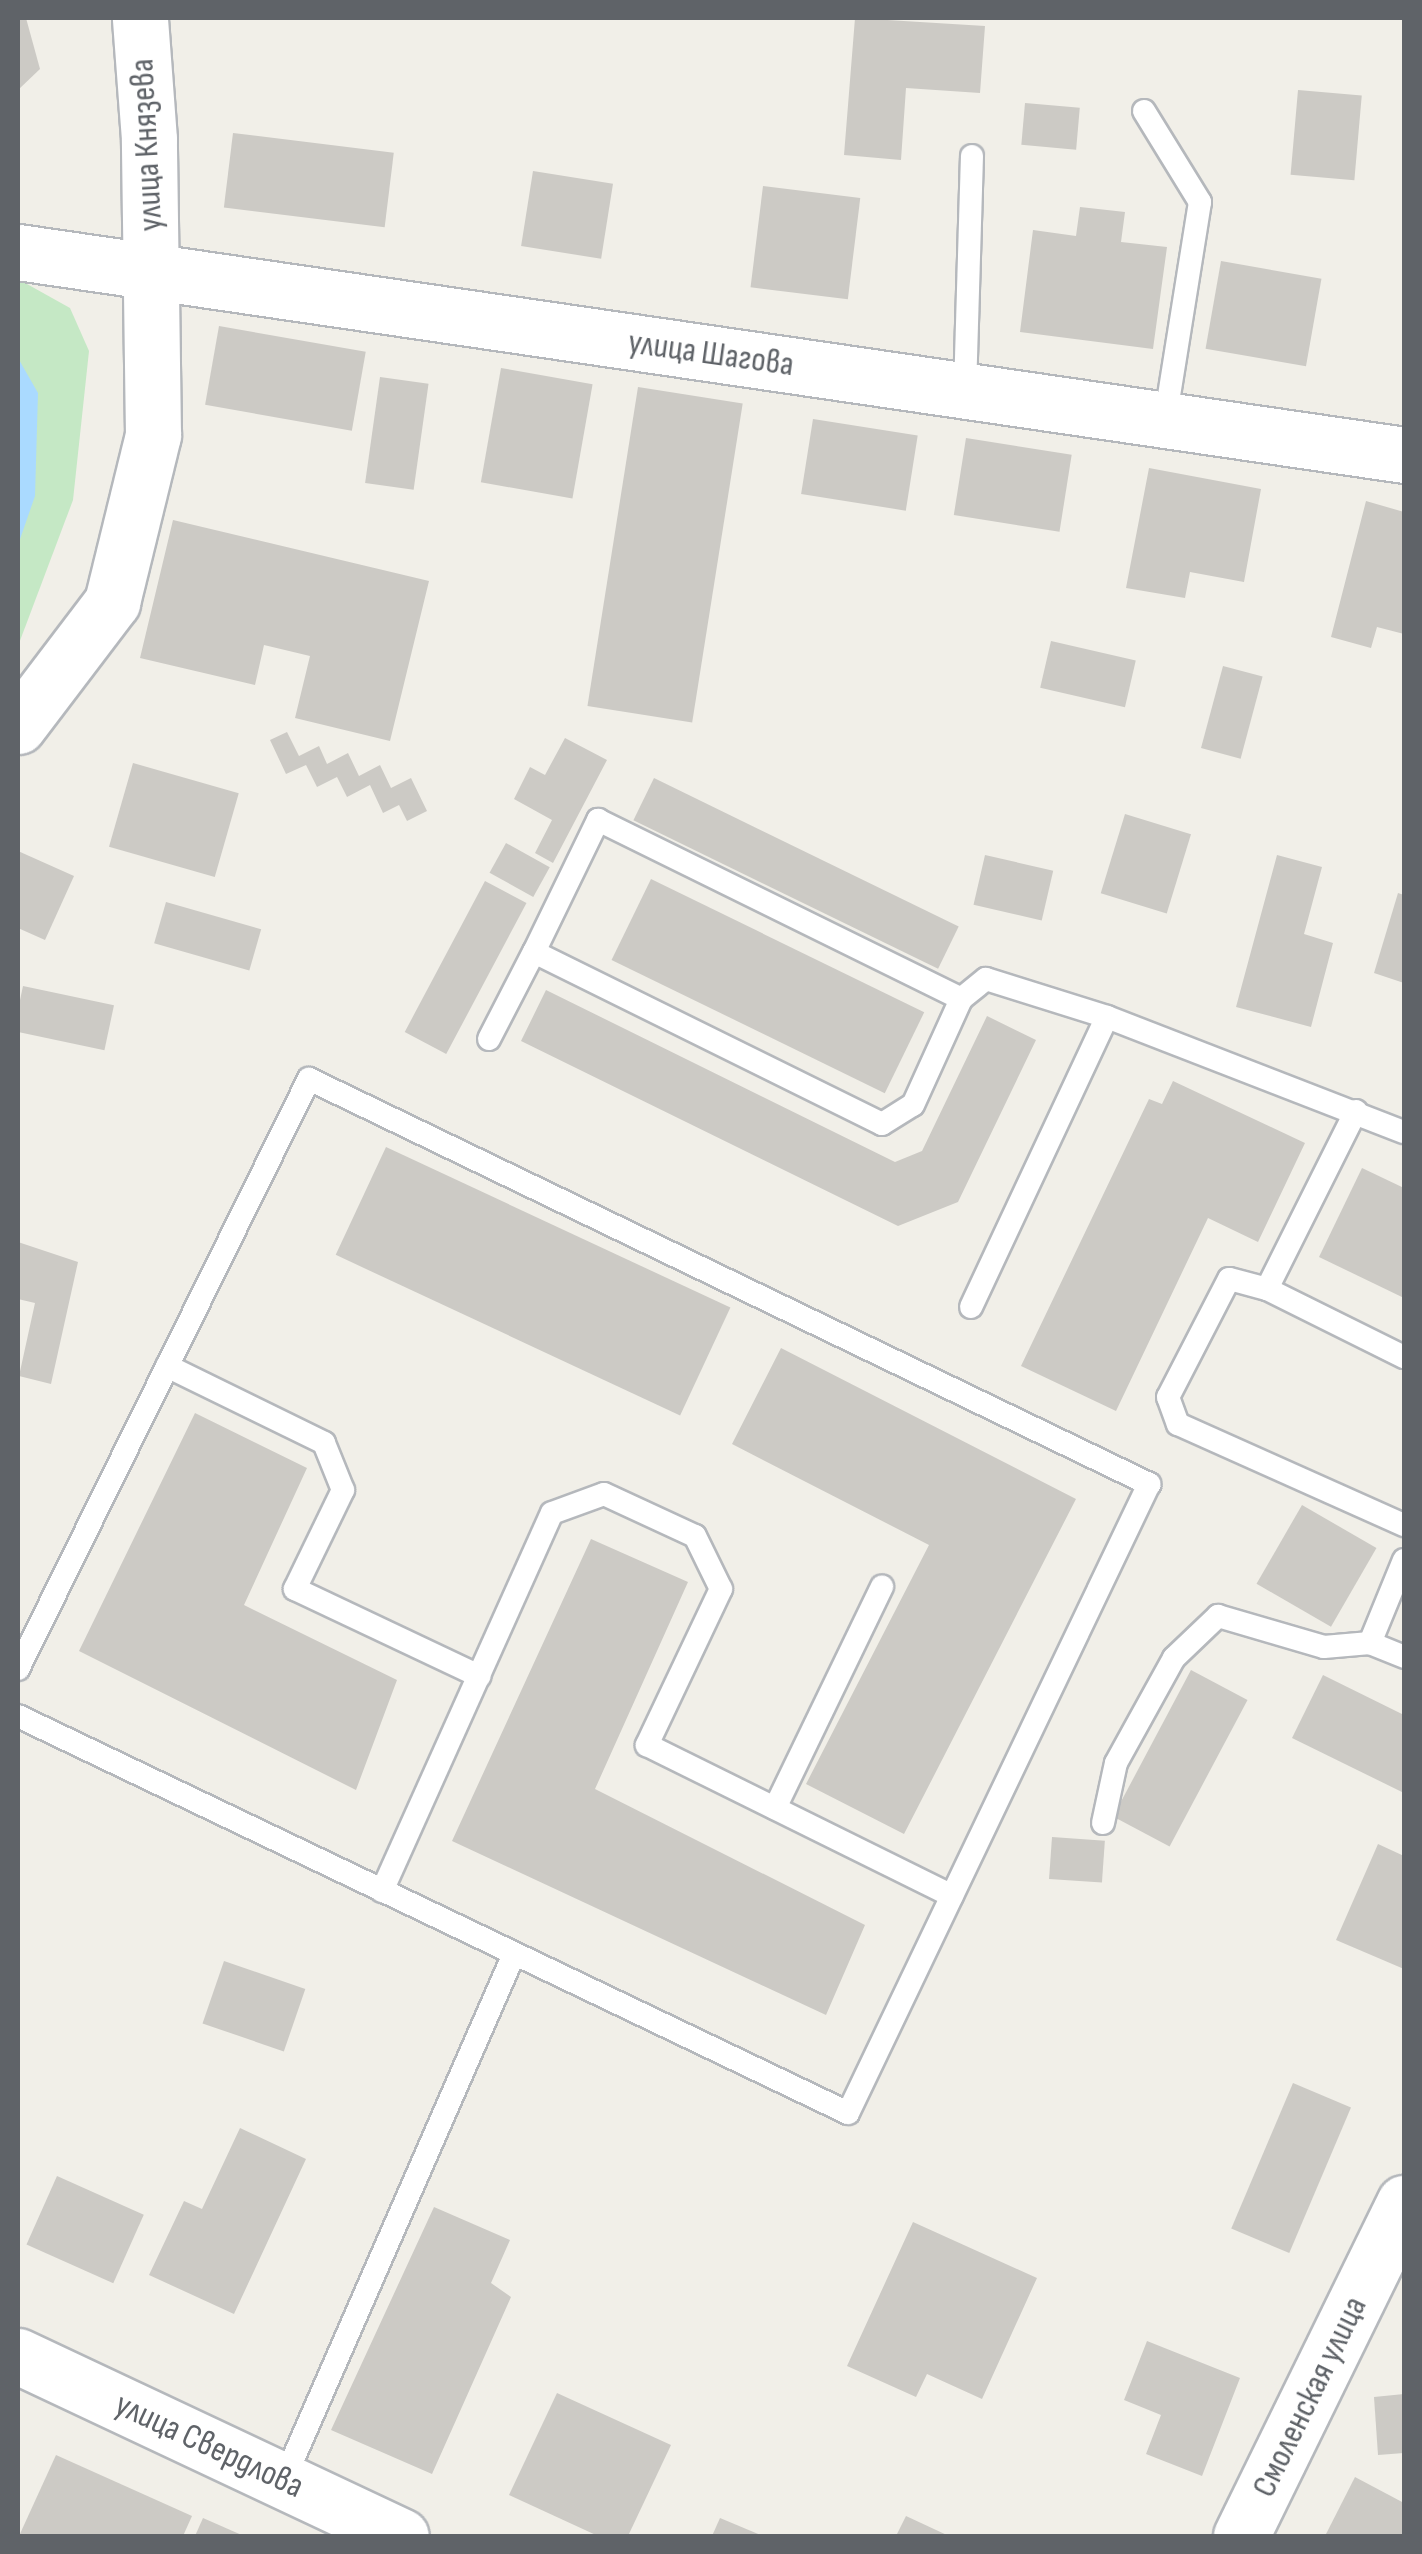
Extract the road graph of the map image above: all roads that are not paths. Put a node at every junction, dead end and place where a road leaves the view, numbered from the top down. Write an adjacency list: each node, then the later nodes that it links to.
1 (140, 18): 5 (main road, улица Князева)
2 (1144, 111): 7 (lane)
3 (972, 156): 6 (lane)
4 (18, 252): 5 (main road, улица Шагова)
5 (152, 272): 6 (main road, улица Шагова); 9 (main road, улица Князева)
6 (965, 390): 7 (main road, улица Шагова)
7 (1165, 420): 8 (main road, улица Шагова)
8 (1404, 454)
9 (18, 726)
10 (534, 952): 11 (lane); 11 (lane); 13 (lane)
11 (962, 999): 12 (lane)
12 (1107, 1016): 14 (lane); 17 (lane)
13 (489, 1039)
14 (1356, 1111): 15 (lane); 16 (lane)
15 (1404, 1132)
16 (1267, 1289): 18 (lane); 20 (lane)
17 (972, 1307)
18 (1404, 1358)
19 (167, 1366): 25 (lane); 26 (lane); 31 (lane)
20 (1404, 1525)
21 (1404, 1560): 23 (lane)
22 (882, 1586): 28 (lane)
23 (1370, 1643): 24 (lane); 29 (lane)
24 (1404, 1658)
25 (18, 1669)
26 (480, 1676): 28 (lane); 30 (lane)
27 (18, 1716): 30 (lane)
28 (775, 1808): 31 (lane)
29 (1103, 1823)
30 (382, 1890): 32 (lane)
31 (952, 1896): 32 (lane)
32 (514, 1954): 35 (lane)
33 (1404, 2203): 37 (main road, Смоленская улица)
34 (18, 2356): 35 (main road, улица Свердлова)
35 (284, 2482): 36 (main road, улица Свердлова)
36 (401, 2536)
37 (1241, 2536)

